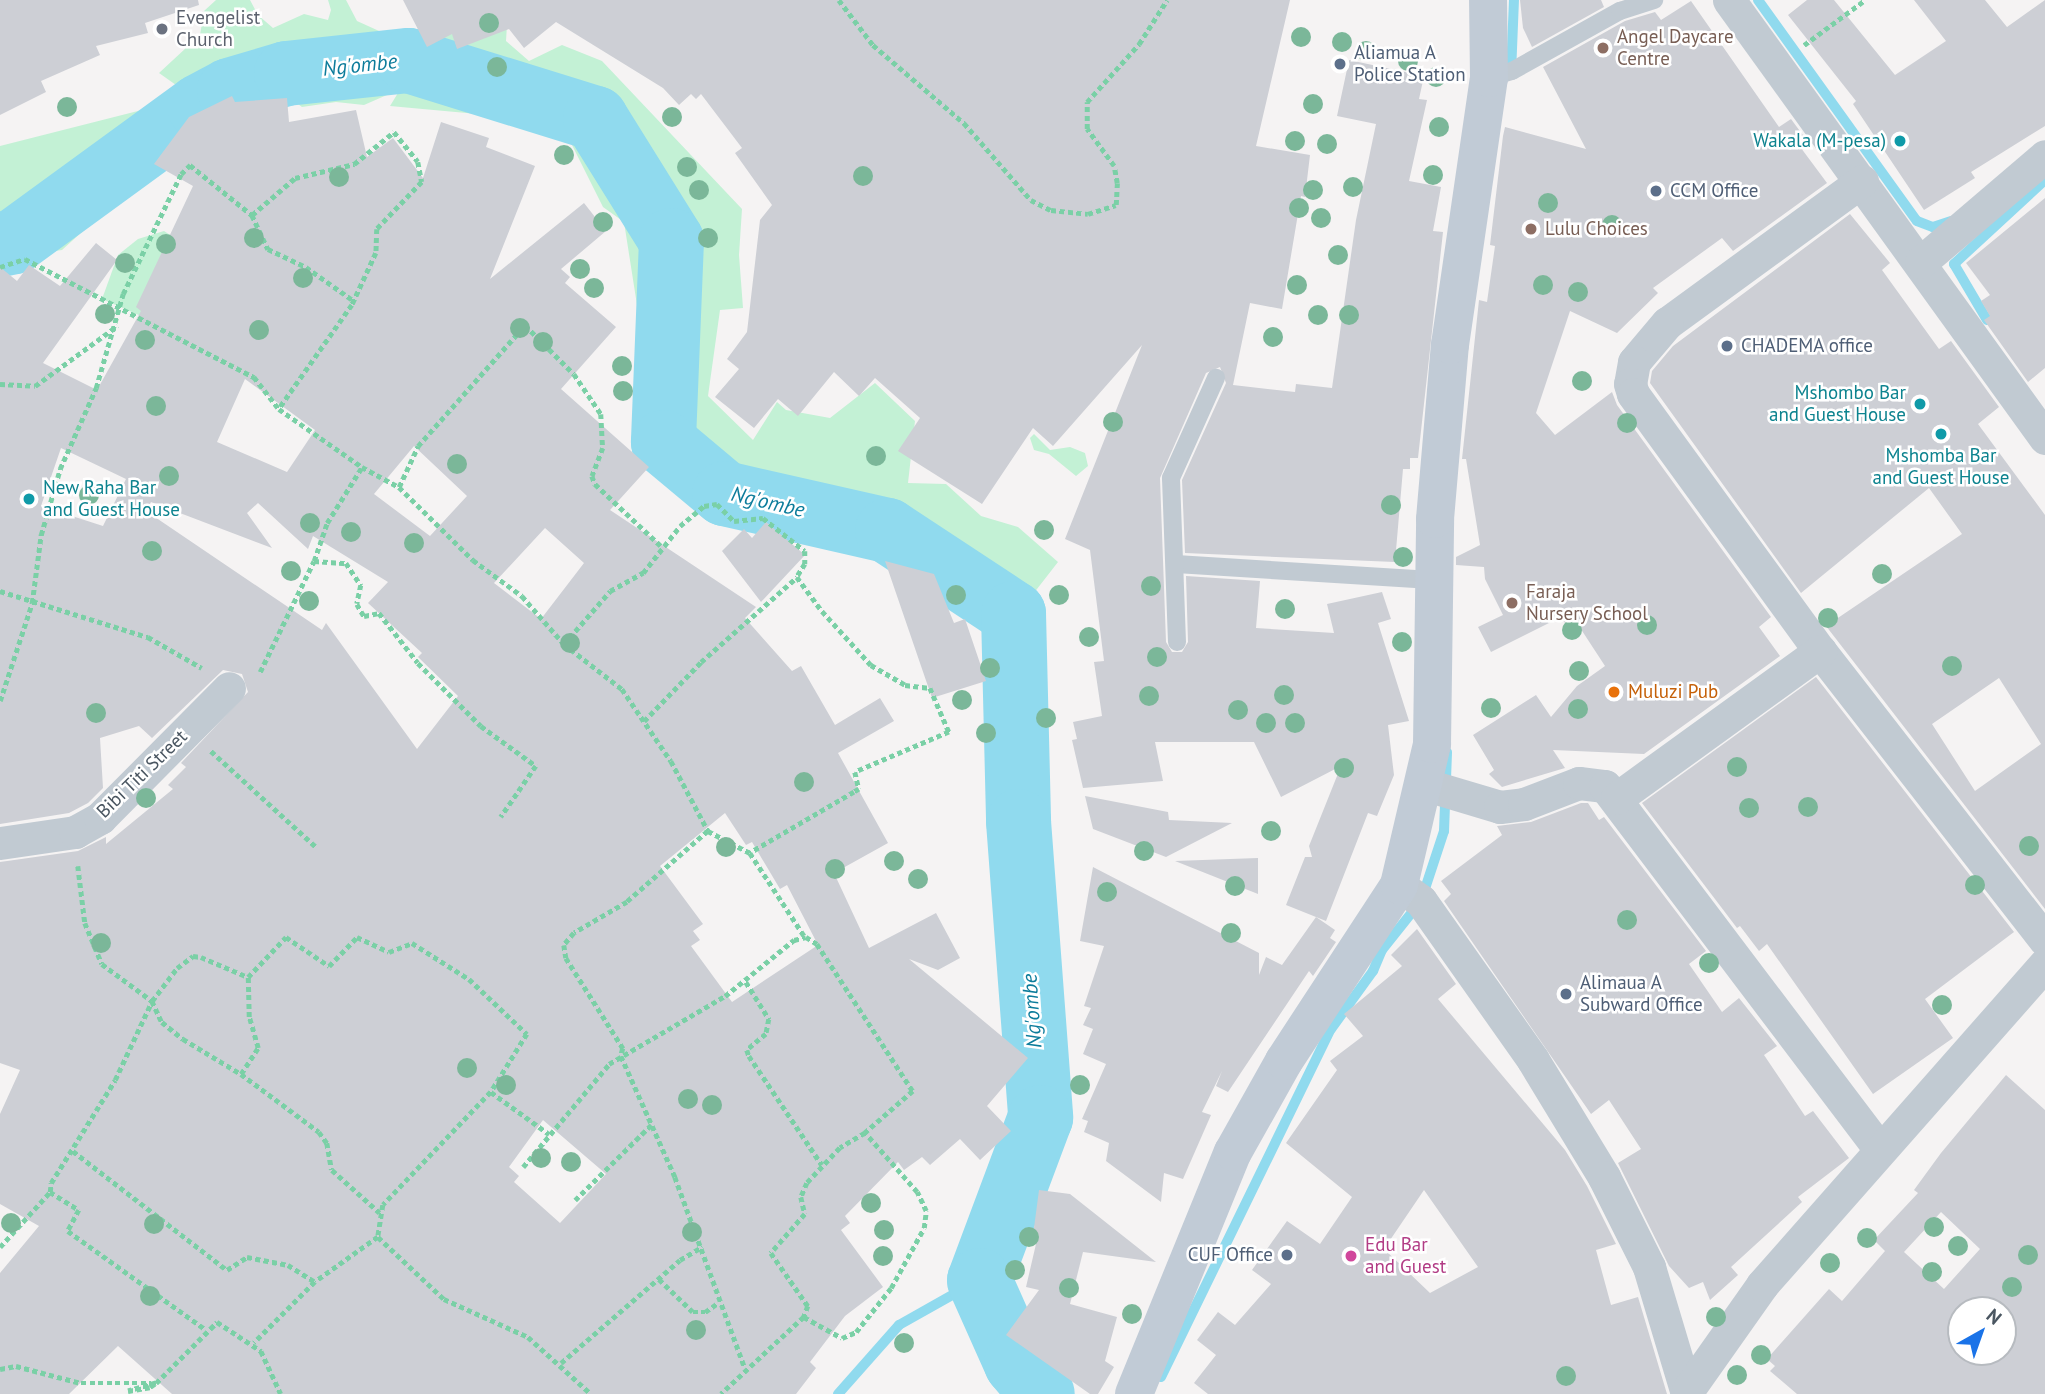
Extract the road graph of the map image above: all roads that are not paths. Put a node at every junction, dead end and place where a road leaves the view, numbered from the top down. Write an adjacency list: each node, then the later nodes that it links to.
1 (1488, 0): 4 (street)
2 (1654, 0): 4 (lane)
3 (1729, 0): 6 (street)
4 (1489, 78): 11 (street)
5 (2045, 156): 7 (street)
6 (1862, 181): 7 (street); 13 (street)
7 (1921, 262): 9 (street)
8 (1216, 378): 10 (lane)
9 (2045, 438)
10 (1176, 564): 11 (lane); 12 (lane)
11 (1432, 580): 15 (street)
12 (1177, 642)
13 (1820, 651): 16 (street); 19 (street)
14 (229, 688): 17 (street, Bibi Titi Street)
15 (1423, 784): 16 (street); 18 (street)
16 (1618, 798): 21 (street)
17 (0, 843)
18 (1399, 885): 22 (street); 23 (street)
19 (2045, 940)
20 (2045, 964): 21 (street)
21 (1879, 1148): 22 (street)
22 (1688, 1392)
23 (1134, 1394)

